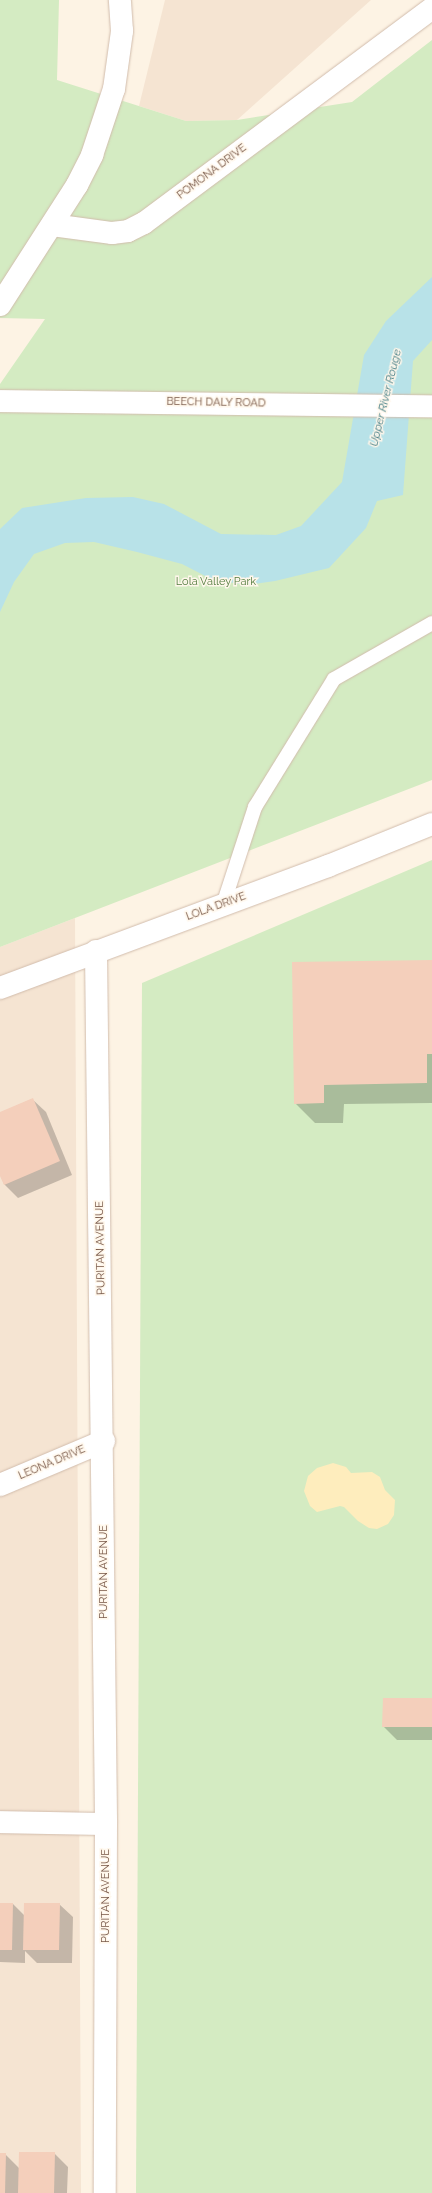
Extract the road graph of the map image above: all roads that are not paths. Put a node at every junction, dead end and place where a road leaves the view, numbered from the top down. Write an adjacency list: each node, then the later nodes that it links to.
1 (120, 0): 3 (street)
2 (432, 8): 3 (street, POMONA DRIVE)
3 (52, 225): 4 (street)
4 (0, 305)
5 (0, 401): 6 (street, BEECH DALY ROAD)
6 (432, 406)
7 (432, 623): 9 (lane)
8 (432, 824): 9 (street, LOLA DRIVE)
9 (223, 905): 10 (street, LOLA DRIVE)
10 (96, 951): 11 (street, LOLA DRIVE); 12 (street, PURITAN AVENUE)
11 (0, 988)
12 (104, 1441): 13 (street, LEONA DRIVE); 15 (street, PURITAN AVENUE)
13 (0, 1485)
14 (0, 1822): 15 (street)
15 (106, 1824): 16 (street, PURITAN AVENUE)
16 (105, 2193)

